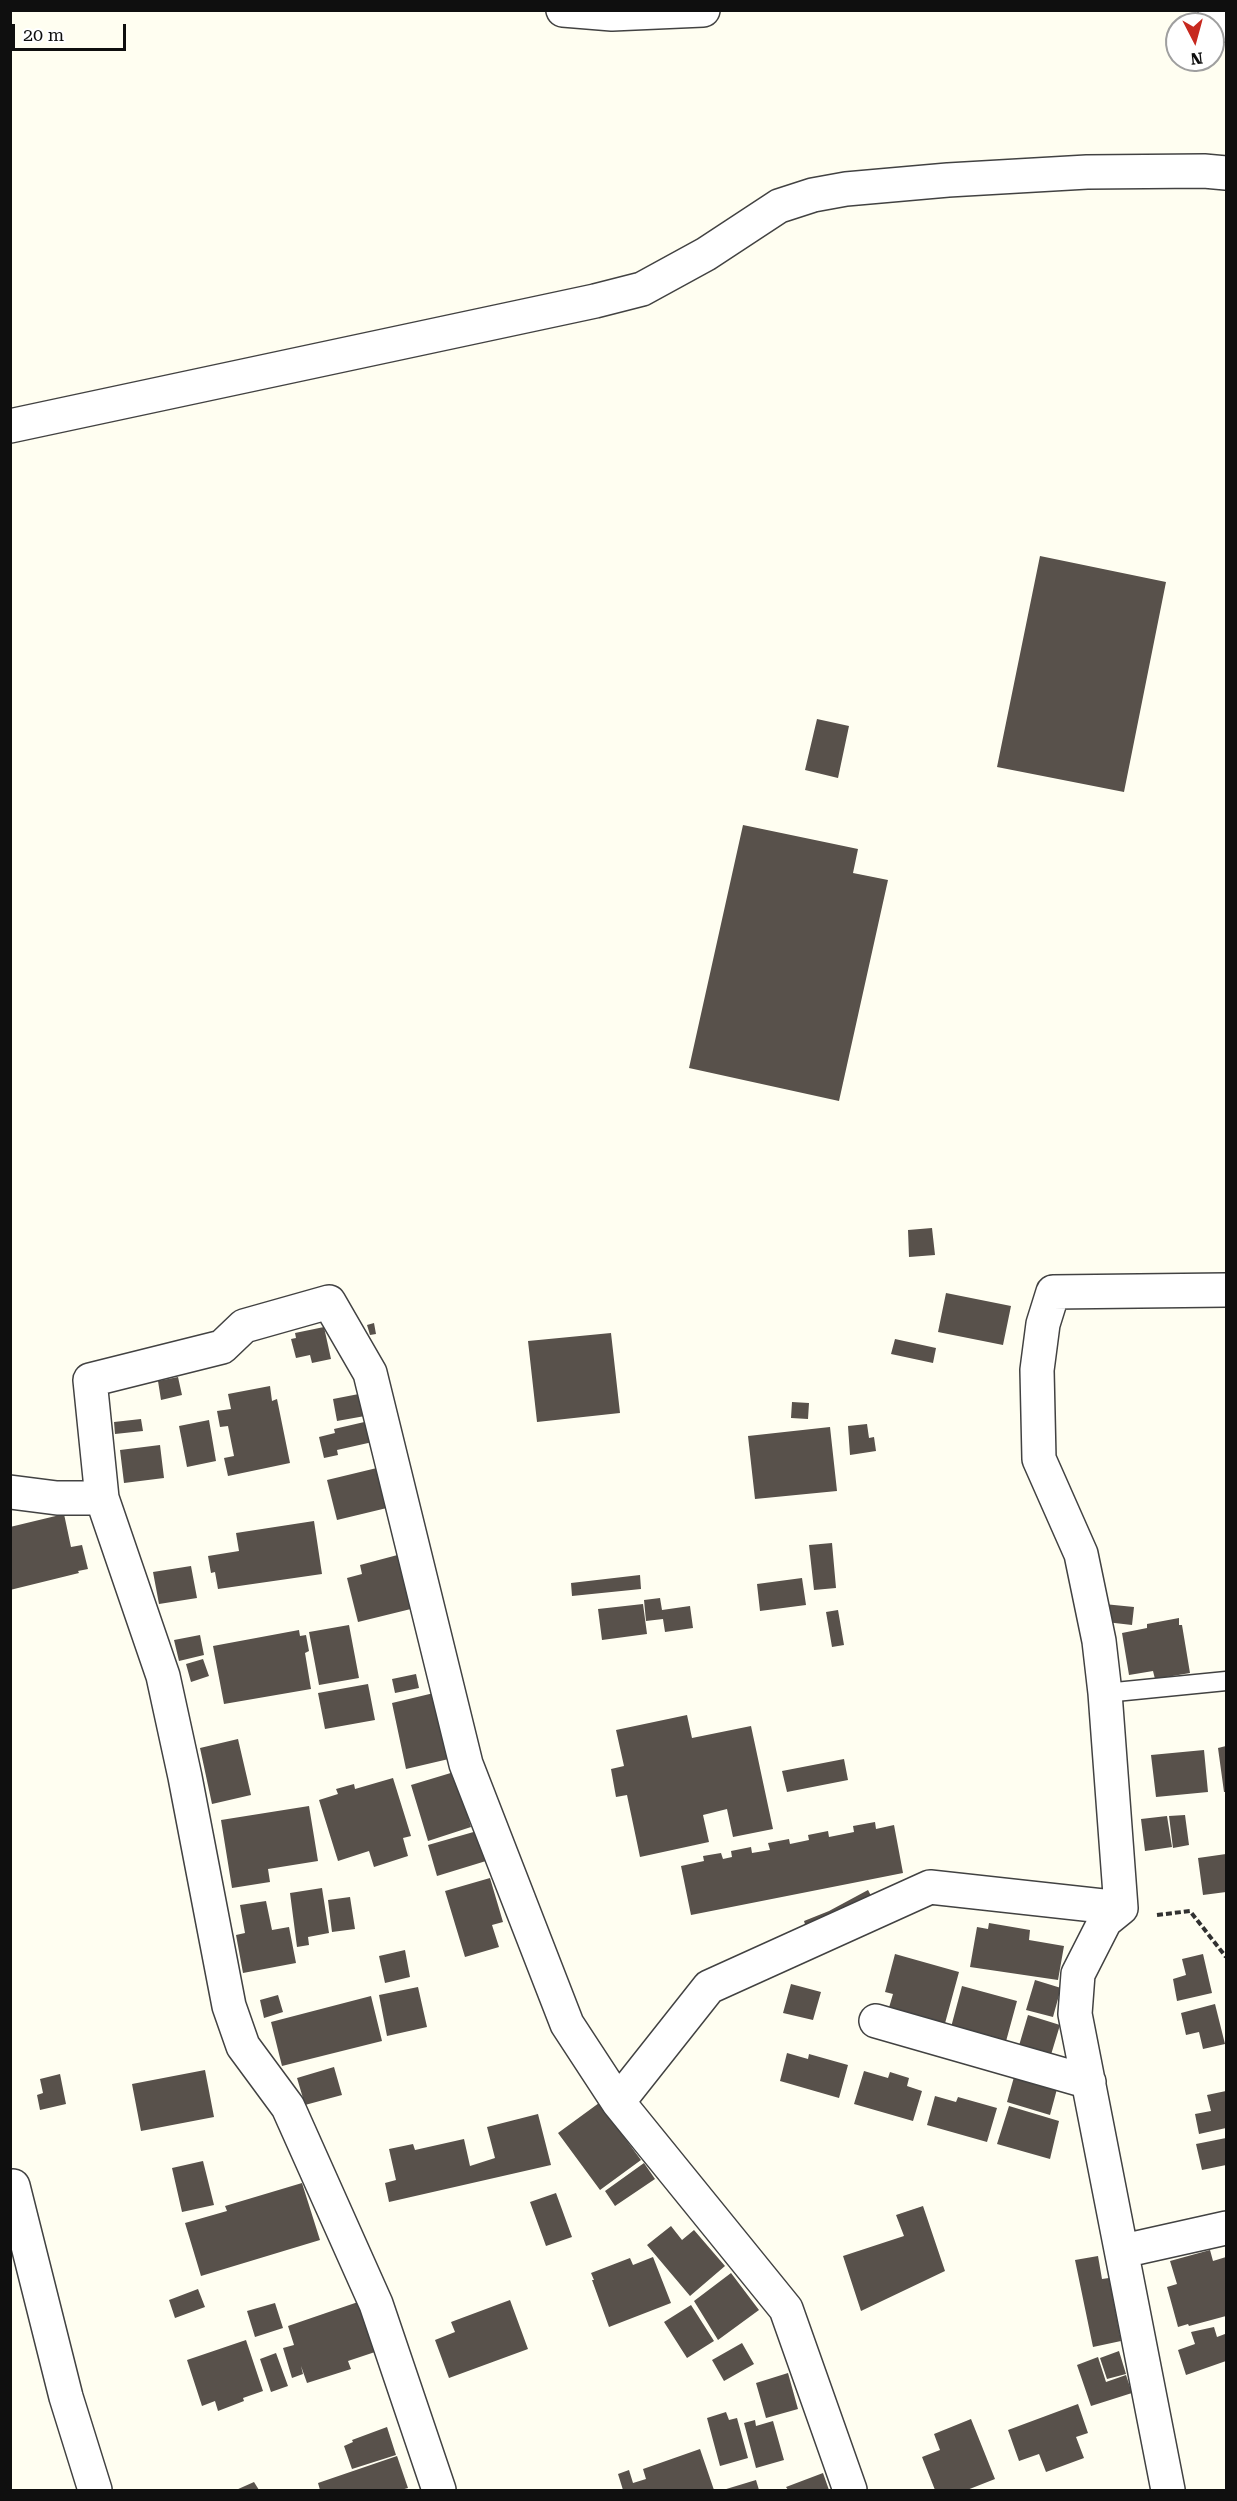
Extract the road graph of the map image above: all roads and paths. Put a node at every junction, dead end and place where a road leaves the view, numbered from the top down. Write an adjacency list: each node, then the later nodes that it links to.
1 (563, 10): 2 (street)
2 (702, 10)
3 (1215, 10): 4 (street)
4 (1227, 25)
5 (1227, 173): 6 (street)
6 (10, 426)
7 (1227, 1290): 11 (street)
8 (10, 1492): 9 (street)
9 (102, 1498): 16 (street); 21 (street)
10 (1227, 1681): 11 (lane)
11 (1105, 1693): 12 (street)
12 (1113, 1914): 13 (path); 15 (street); 16 (street)
13 (1227, 1957)
14 (876, 2021): 15 (street)
15 (1089, 2082): 19 (street)
16 (618, 2102): 22 (street)
17 (13, 2186): 20 (street)
18 (1227, 2228): 19 (street)
19 (1123, 2251): 23 (street)
20 (95, 2490)
21 (439, 2490)
22 (850, 2490)
23 (1168, 2490)

